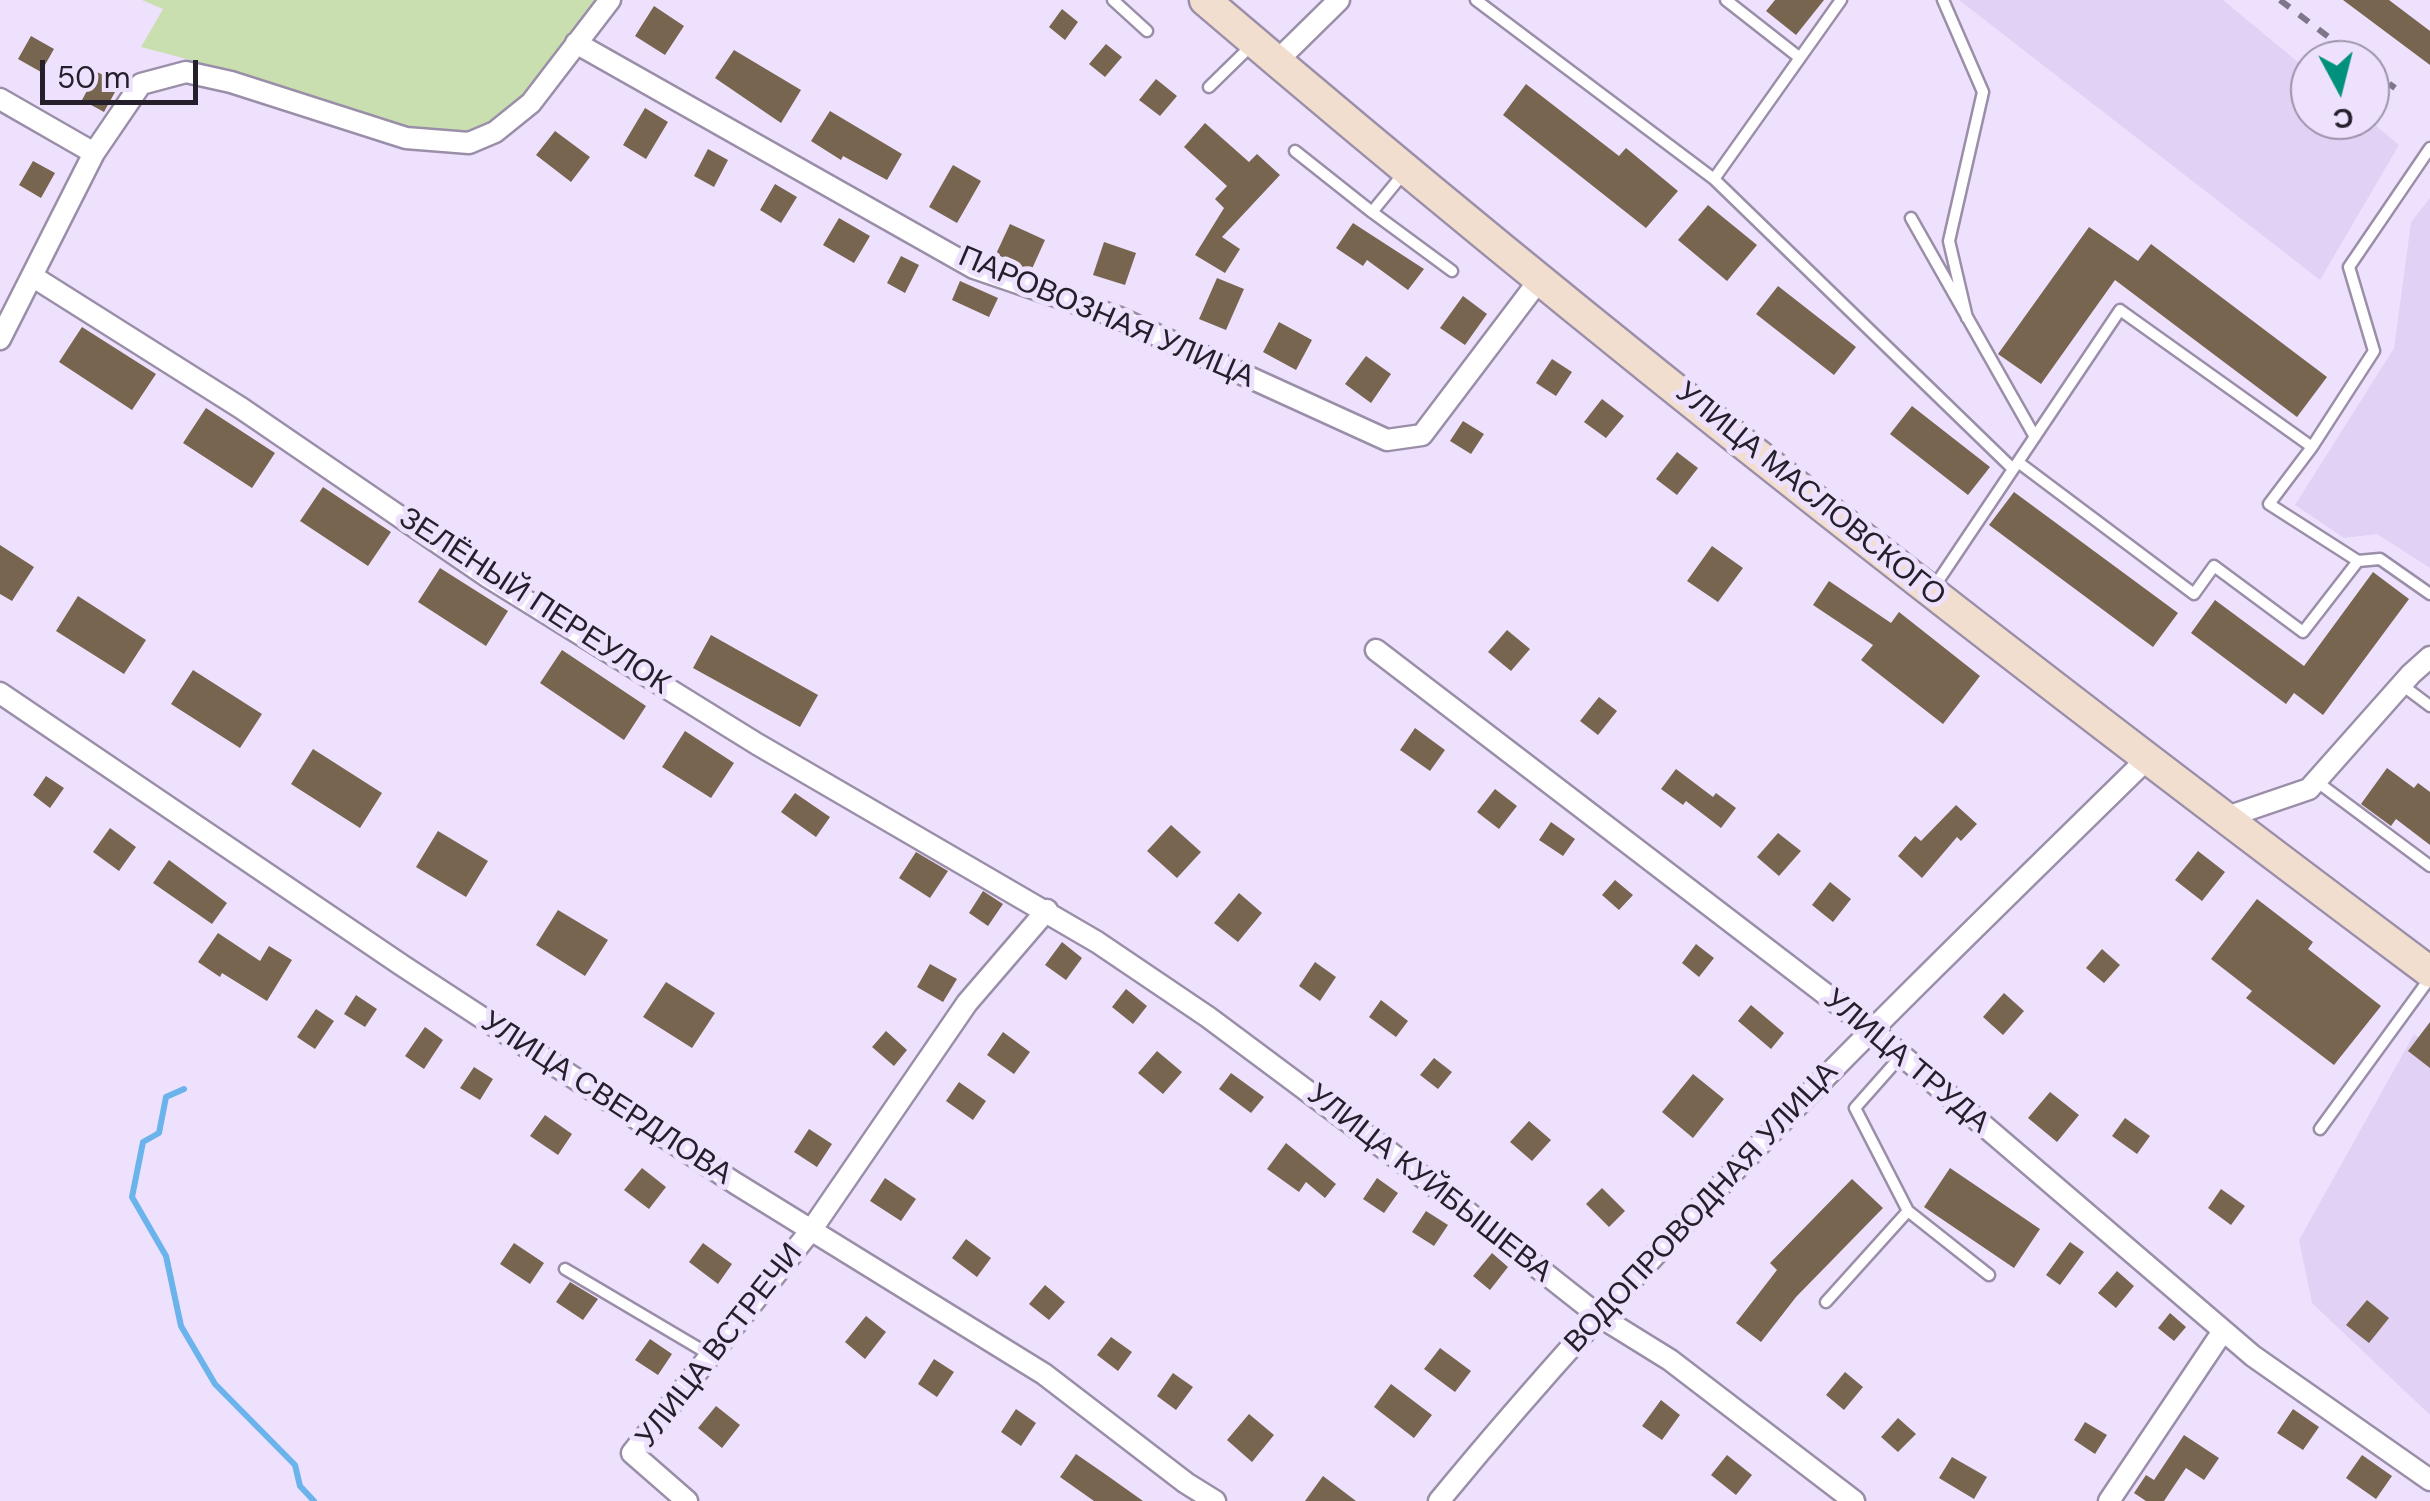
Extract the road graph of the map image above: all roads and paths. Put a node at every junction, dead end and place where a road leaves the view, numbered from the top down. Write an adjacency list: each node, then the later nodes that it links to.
1 (610, 0): 10 (street)
2 (1112, 0): 9 (lane)
3 (1205, 0): 11 (street, УЛИЦА МАСЛОВСКОГО)
4 (1338, 0): 11 (street)
5 (1476, 0): 19 (lane)
6 (1726, 0): 12 (lane)
7 (1842, 0): 12 (lane)
8 (1943, 0): 25 (lane)
9 (1148, 31)
10 (576, 43): 17 (street); 24 (street, ПАРОВОЗНАЯ УЛИЦА)
11 (1266, 52): 13 (lane); 18 (street, УЛИЦА МАСЛОВСКОГО)
12 (1800, 58): 19 (lane)
13 (1209, 87)
14 (0, 99): 17 (street)
15 (2430, 148): 28 (lane)
16 (1295, 151): 20 (lane)
17 (94, 153): 23 (street)
18 (1407, 170): 20 (lane); 24 (street, УЛИЦА МАСЛОВСКОГО)
19 (1714, 179): 29 (lane)
20 (1372, 212): 22 (lane)
21 (1911, 218): 25 (lane)
22 (1452, 272)
23 (32, 276): 26 (street); 42 (street, ЗЕЛЁНЫЙ ПЕРЕУЛОК)
24 (1540, 279): 31 (street, УЛИЦА МАСЛОВСКОГО)
25 (1967, 318): 27 (lane)
26 (0, 339)
27 (2035, 437): 28 (lane); 29 (lane)
28 (2312, 447): 30 (lane)
29 (2016, 466): 30 (lane); 31 (lane)
30 (2358, 561): 32 (lane)
31 (1930, 593): 38 (street, УЛИЦА МАСЛОВСКОГО)
32 (2430, 594)
33 (1376, 650): 44 (street, УЛИЦА ТРУДА)
34 (2430, 658): 35 (street)
35 (2401, 685): 37 (lane); 39 (street)
36 (0, 693): 48 (street, УЛИЦА СВЕРДЛОВА)
37 (2430, 706)
38 (2148, 758): 40 (street, УЛИЦА МАСЛОВСКОГО); 44 (street, ВОДОПРОВОДНАЯ УЛИЦА)
39 (2316, 782): 40 (street); 41 (lane)
40 (2224, 818): 43 (street, УЛИЦА МАСЛОВСКОГО)
41 (2430, 866)
42 (1047, 910): 48 (street, УЛИЦА ВСТРЕЧИ); 52 (street, УЛИЦА КУЙБЫШЕВА)
43 (2430, 975): 46 (lane)
44 (1872, 1029): 45 (street, УЛИЦА ТРУДА); 52 (street, ВОДОПРОВОДНАЯ УЛИЦА)
45 (1901, 1055): 47 (lane); 53 (street, УЛИЦА ТРУДА)
46 (2320, 1129)
47 (1908, 1211): 50 (lane); 51 (lane)
48 (812, 1229): 54 (street, УЛИЦА ВСТРЕЧИ); 57 (street, УЛИЦА СВЕРДЛОВА)
49 (565, 1268): 54 (lane)
50 (1989, 1275)
51 (1826, 1302)
52 (1599, 1316): 58 (street, ВОДОПРОВОДНАЯ УЛИЦА); 59 (street, УЛИЦА КУЙБЫШЕВА)
53 (2223, 1331): 55 (street, УЛИЦА ТРУДА); 60 (street)
54 (713, 1356): 56 (street, УЛИЦА ВСТРЕЧИ)
55 (2430, 1480)
56 (687, 1501)
57 (1215, 1501)
58 (1439, 1501)
59 (1854, 1501)
60 (2108, 1501)

